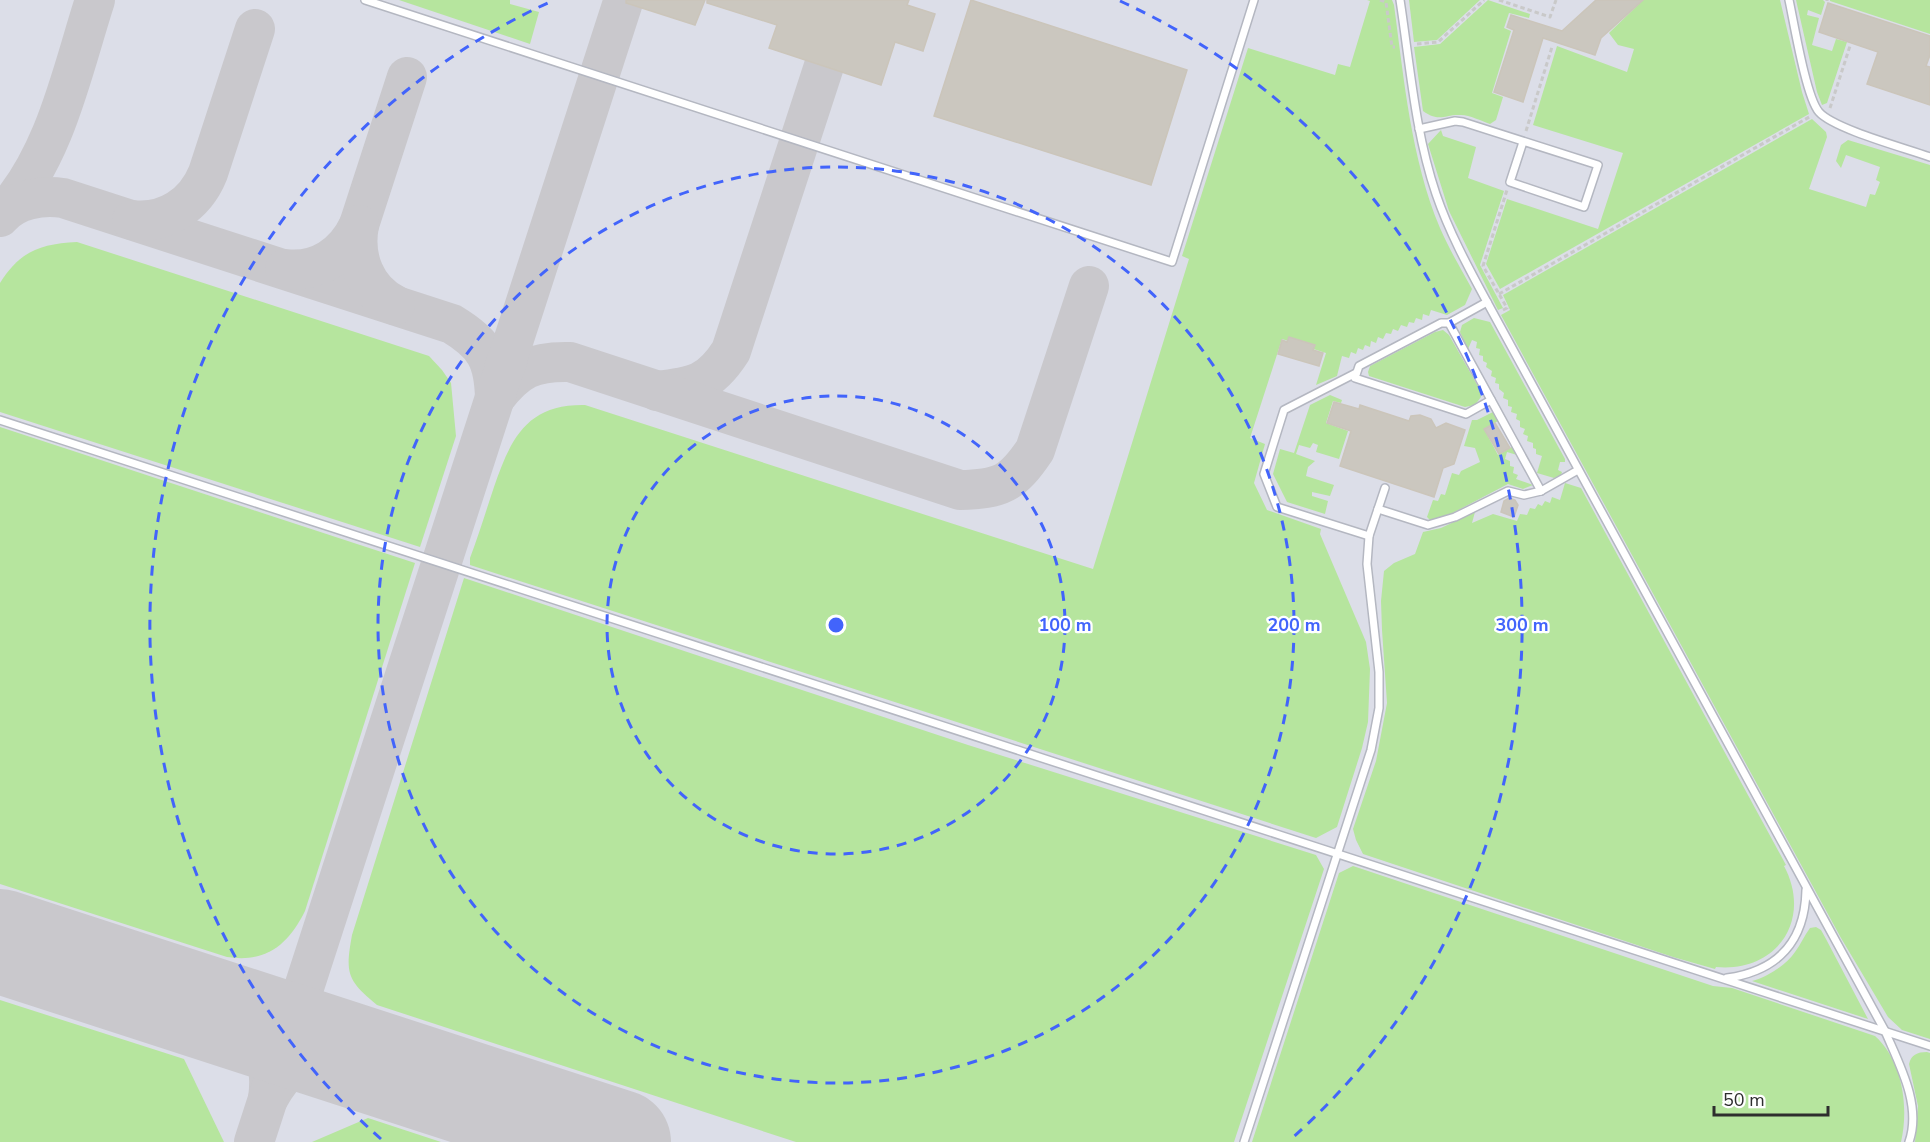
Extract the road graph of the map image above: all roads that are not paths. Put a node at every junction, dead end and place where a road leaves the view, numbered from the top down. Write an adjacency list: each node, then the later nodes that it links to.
1 (365, 0): 2 (lane)
2 (1254, 0)
3 (1400, 0): 5 (lane)
4 (1788, 0): 7 (lane)
5 (1419, 129): 6 (lane); 8 (lane)
6 (1523, 142): 6 (lane)
7 (1930, 157)
8 (1487, 302): 9 (lane); 13 (lane)
9 (1449, 323): 10 (lane); 11 (lane)
10 (1356, 374): 11 (lane); 17 (lane)
11 (1491, 400): 15 (lane)
12 (0, 420): 18 (lane)
13 (1578, 470): 15 (lane); 19 (lane)
14 (1385, 488): 16 (lane)
15 (1541, 491): 16 (lane)
16 (1378, 509): 17 (lane)
17 (1369, 536): 18 (lane)
18 (1338, 853): 20 (lane); 23 (lane)
19 (1806, 887): 20 (lane); 21 (lane)
20 (1722, 978): 21 (lane)
21 (1885, 1031): 22 (lane); 24 (lane)
22 (1930, 1046)
23 (1244, 1142)
24 (1909, 1142)

